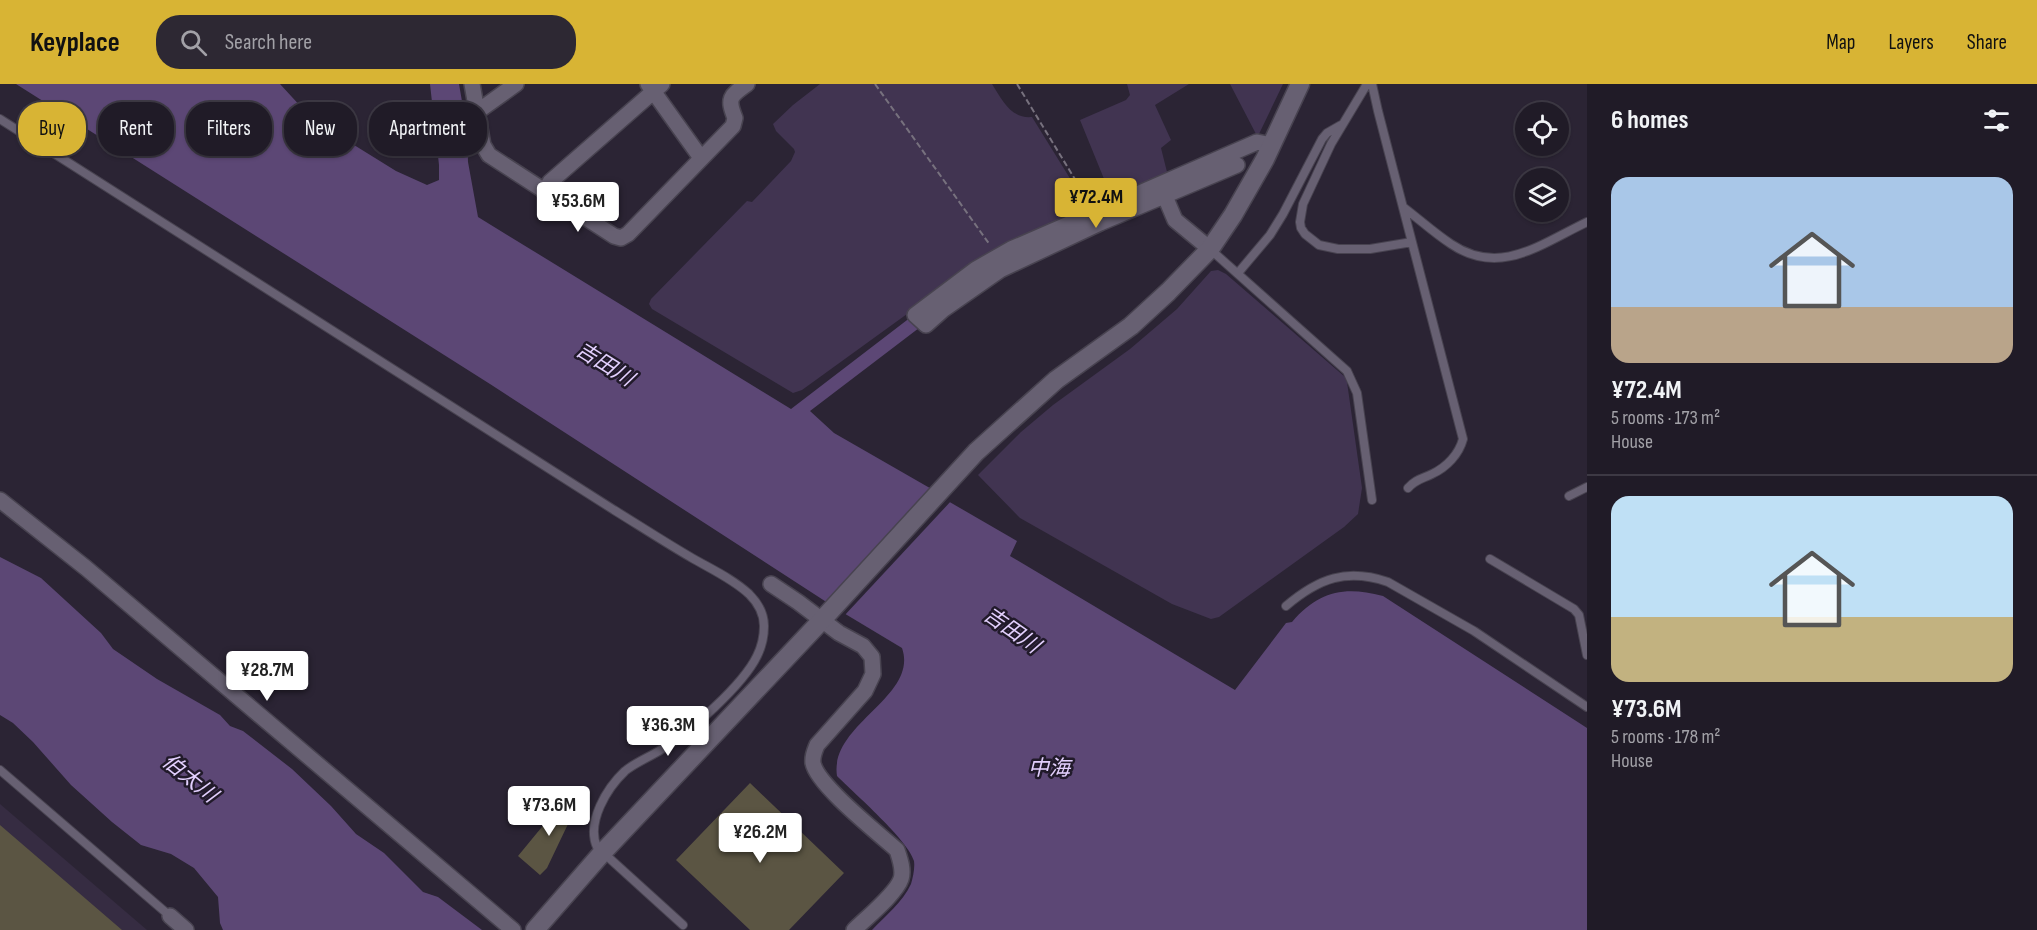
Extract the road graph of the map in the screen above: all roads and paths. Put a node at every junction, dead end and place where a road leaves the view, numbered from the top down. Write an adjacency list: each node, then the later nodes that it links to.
1 (472, 84): 10 (street)
2 (516, 84): 11 (street)
3 (747, 84): 16 (street)
4 (875, 84): 25 (path)
5 (1017, 84): 21 (path)
6 (1299, 84): 14 (street)
7 (1367, 84): 13 (lane)
8 (1372, 84): 20 (lane)
9 (654, 86): 16 (street); 18 (street)
10 (475, 102)
11 (487, 105)
12 (0, 119): 41 (lane)
13 (1343, 124): 23 (lane); 26 (lane)
14 (1272, 145): 21 (street); 24 (street)
15 (487, 153): 18 (street)
16 (701, 158): 18 (street)
17 (1237, 165): 19 (street)
18 (544, 192)
19 (1164, 194): 21 (street); 24 (street)
20 (1403, 207): 22 (lane); 23 (lane)
21 (1097, 217): 25 (street); 27 (street)
22 (1587, 222)
23 (1412, 242): 30 (lane)
24 (1210, 249): 26 (lane); 37 (street)
25 (997, 256): 27 (street)
26 (1238, 273): 33 (lane)
27 (940, 304): 28 (street)
28 (921, 321)
29 (1587, 487): 31 (lane)
30 (1408, 488)
31 (1569, 496)
32 (0, 500): 45 (street)
33 (1372, 500)
34 (1490, 559): 38 (lane)
35 (771, 584): 37 (street)
36 (1286, 606): 39 (lane)
37 (826, 615): 41 (street); 47 (street)
38 (1587, 655)
39 (1587, 707)
40 (0, 770): 42 (lane)
41 (603, 852): 43 (lane); 46 (street)
42 (170, 916): 44 (street)
43 (683, 925)
44 (186, 930)
45 (513, 930)
46 (535, 930)
47 (854, 930)

